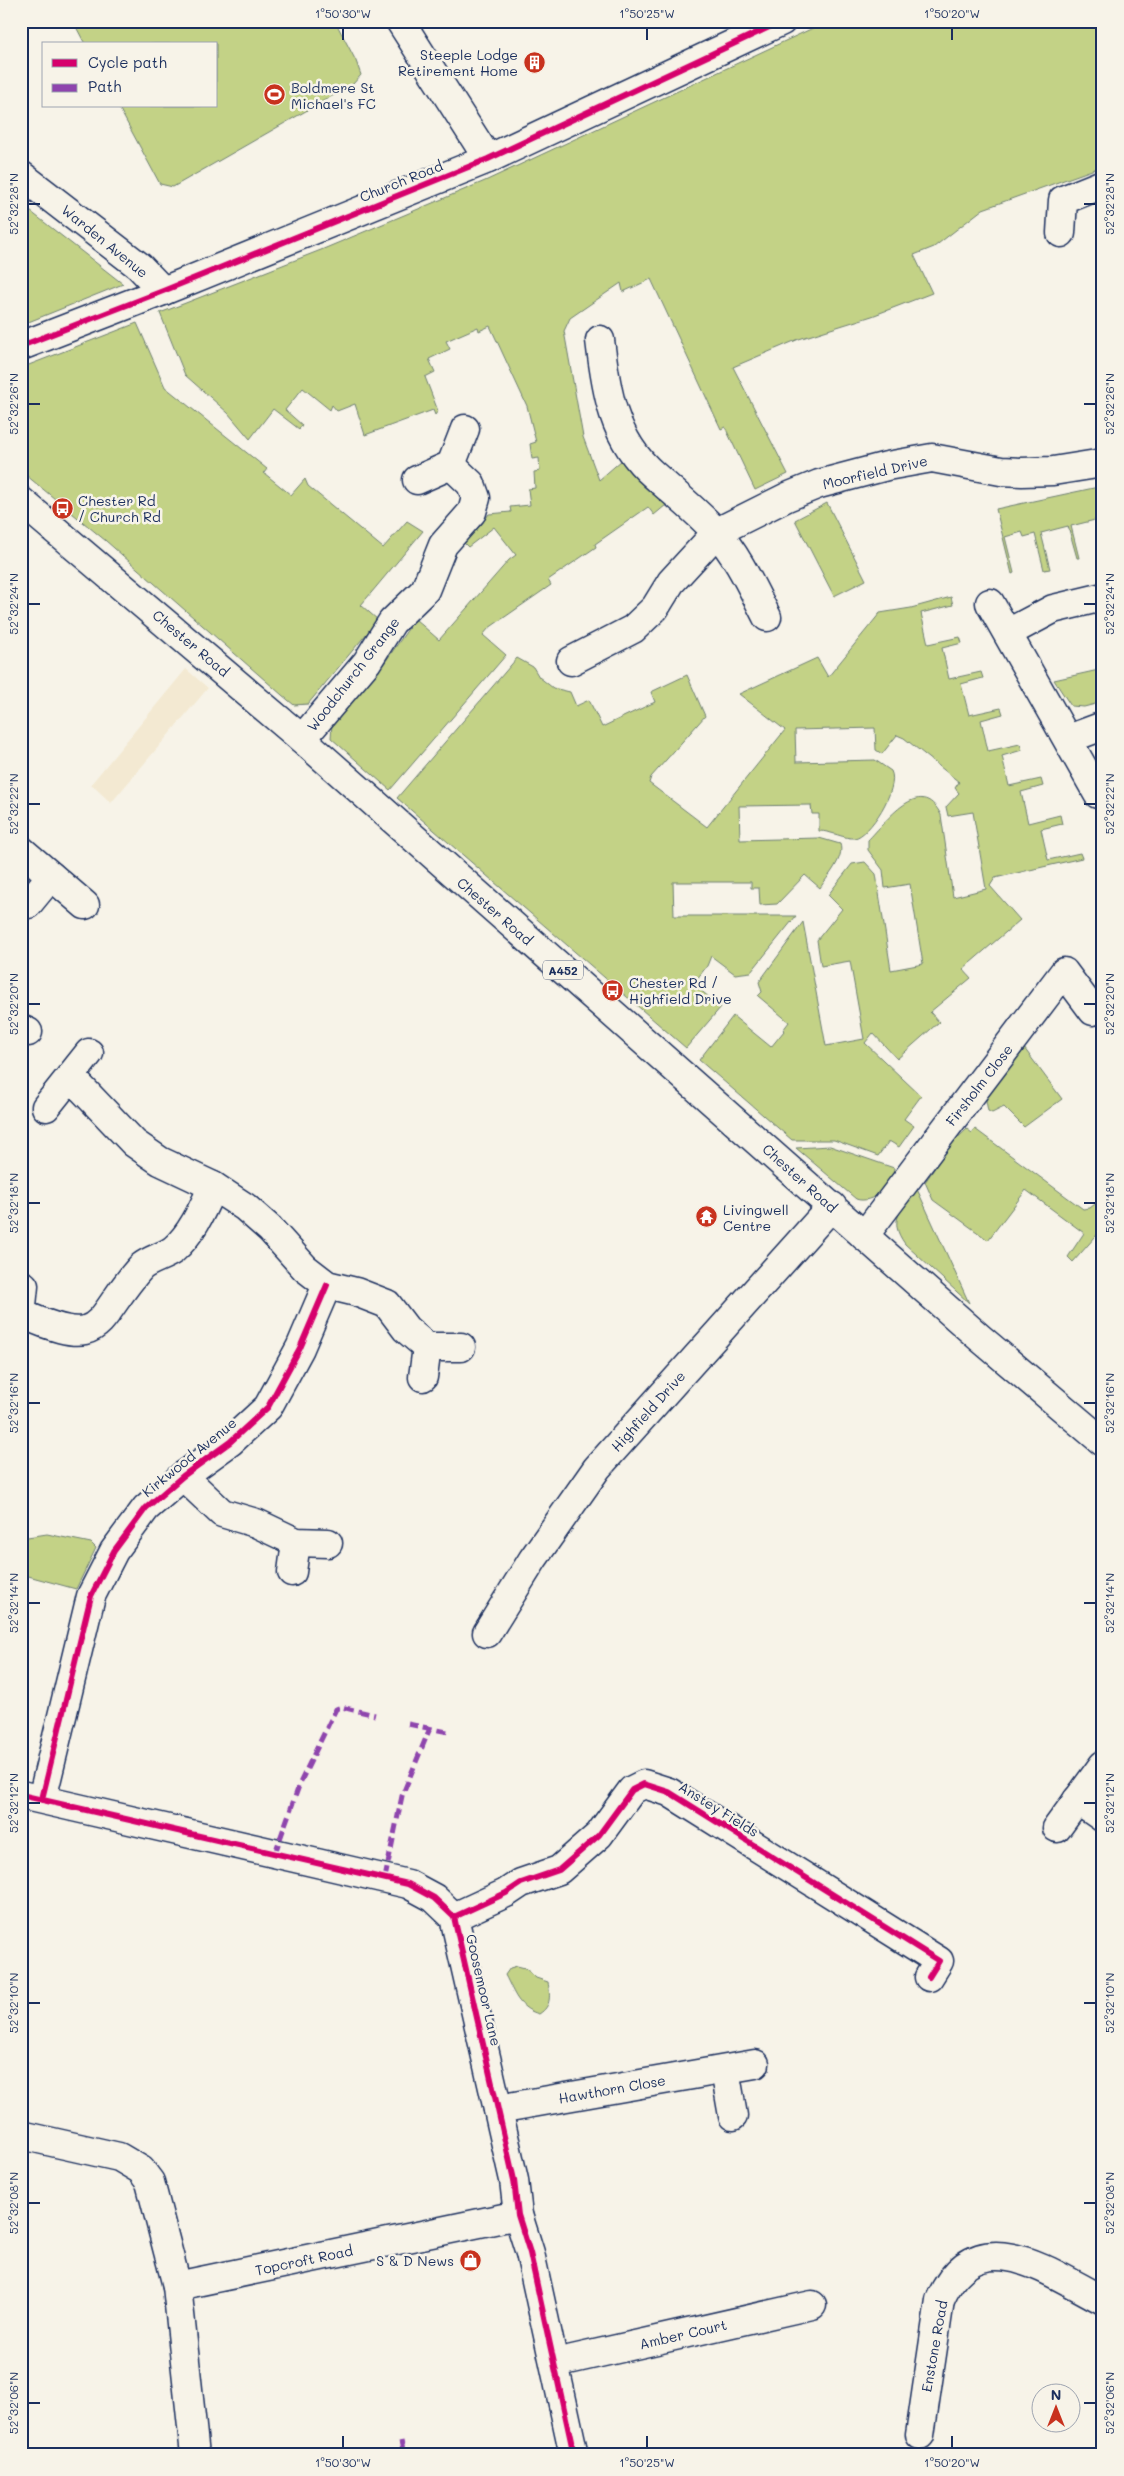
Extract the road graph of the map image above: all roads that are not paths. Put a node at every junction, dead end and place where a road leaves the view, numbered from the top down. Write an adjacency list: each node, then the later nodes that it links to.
1 (400, 21): 3 (main road)
2 (782, 21): 3 (main road, Church Road)
3 (488, 159): 7 (main road, Church Road)
4 (21, 175): 7 (main road, Warden Avenue)
5 (1103, 184): 6 (main road)
6 (1061, 233)
7 (163, 291): 9 (main road, Church Road)
8 (600, 340): 15 (main road)
9 (21, 346)
10 (464, 429): 12 (main road)
11 (1103, 463): 15 (main road, Moorfield Drive)
12 (450, 464): 13 (main road); 22 (main road, Woodchurch Grange)
13 (417, 480)
14 (21, 501): 22 (main road, Chester Road / A452)
15 (717, 532): 18 (main road); 20 (main road, Moorfield Drive)
16 (1103, 597): 19 (main road)
17 (990, 603): 19 (main road)
18 (768, 617)
19 (1008, 633): 23 (main road)
20 (572, 661)
21 (1103, 726): 23 (main road)
22 (302, 738): 34 (main road, Chester Road / A452)
23 (1068, 739): 24 (main road)
24 (1098, 794)
25 (21, 850): 26 (main road)
26 (51, 876): 27 (main road); 28 (main road)
27 (28, 904)
28 (86, 905)
29 (1093, 1011): 35 (main road, Firsholm Close)
30 (89, 1053): 31 (main road)
31 (71, 1077): 32 (main road); 33 (main road)
32 (46, 1107)
33 (213, 1186): 36 (main road); 38 (main road)
34 (832, 1206): 35 (main road, Chester Road / A452); 47 (main road, Highfield Drive)
35 (864, 1236): 42 (main road, Chester Road / A452)
36 (327, 1285): 40 (main road); 43 (main road, Kirkwood Avenue)
37 (24, 1286): 38 (main road)
38 (22, 1315)
39 (462, 1346): 40 (main road)
40 (427, 1347): 41 (main road)
41 (423, 1377)
42 (1103, 1442)
43 (183, 1476): 44 (main road, Kirkwood Avenue); 49 (main road, Kirkwood Avenue)
44 (296, 1542): 45 (main road, Kirkwood Avenue); 46 (main road)
45 (328, 1543)
46 (292, 1572)
47 (487, 1633)
48 (1103, 1765): 50 (main road)
49 (32, 1797): 53 (main road)
50 (1077, 1800): 51 (main road); 52 (main road)
51 (1103, 1818)
52 (1057, 1828)
53 (454, 1917): 54 (main road, Anstey Fields); 57 (main road, Goosemoor Lane)
54 (929, 1977)
55 (755, 2064): 56 (main road, Hawthorn Close)
56 (725, 2070): 57 (main road, Hawthorn Close); 58 (main road)
57 (498, 2109): 60 (main road, Goosemoor Lane)
58 (734, 2116)
59 (21, 2135): 61 (main road)
60 (518, 2215): 61 (main road, Topcroft Road); 64 (main road, Goosemoor Lane)
61 (179, 2299): 66 (main road)
62 (1103, 2300): 65 (main road, Enstone Road)
63 (812, 2305): 64 (main road, Amber Court)
64 (554, 2363): 67 (main road, Goosemoor Lane)
65 (920, 2435)
66 (195, 2455)
67 (574, 2455)

